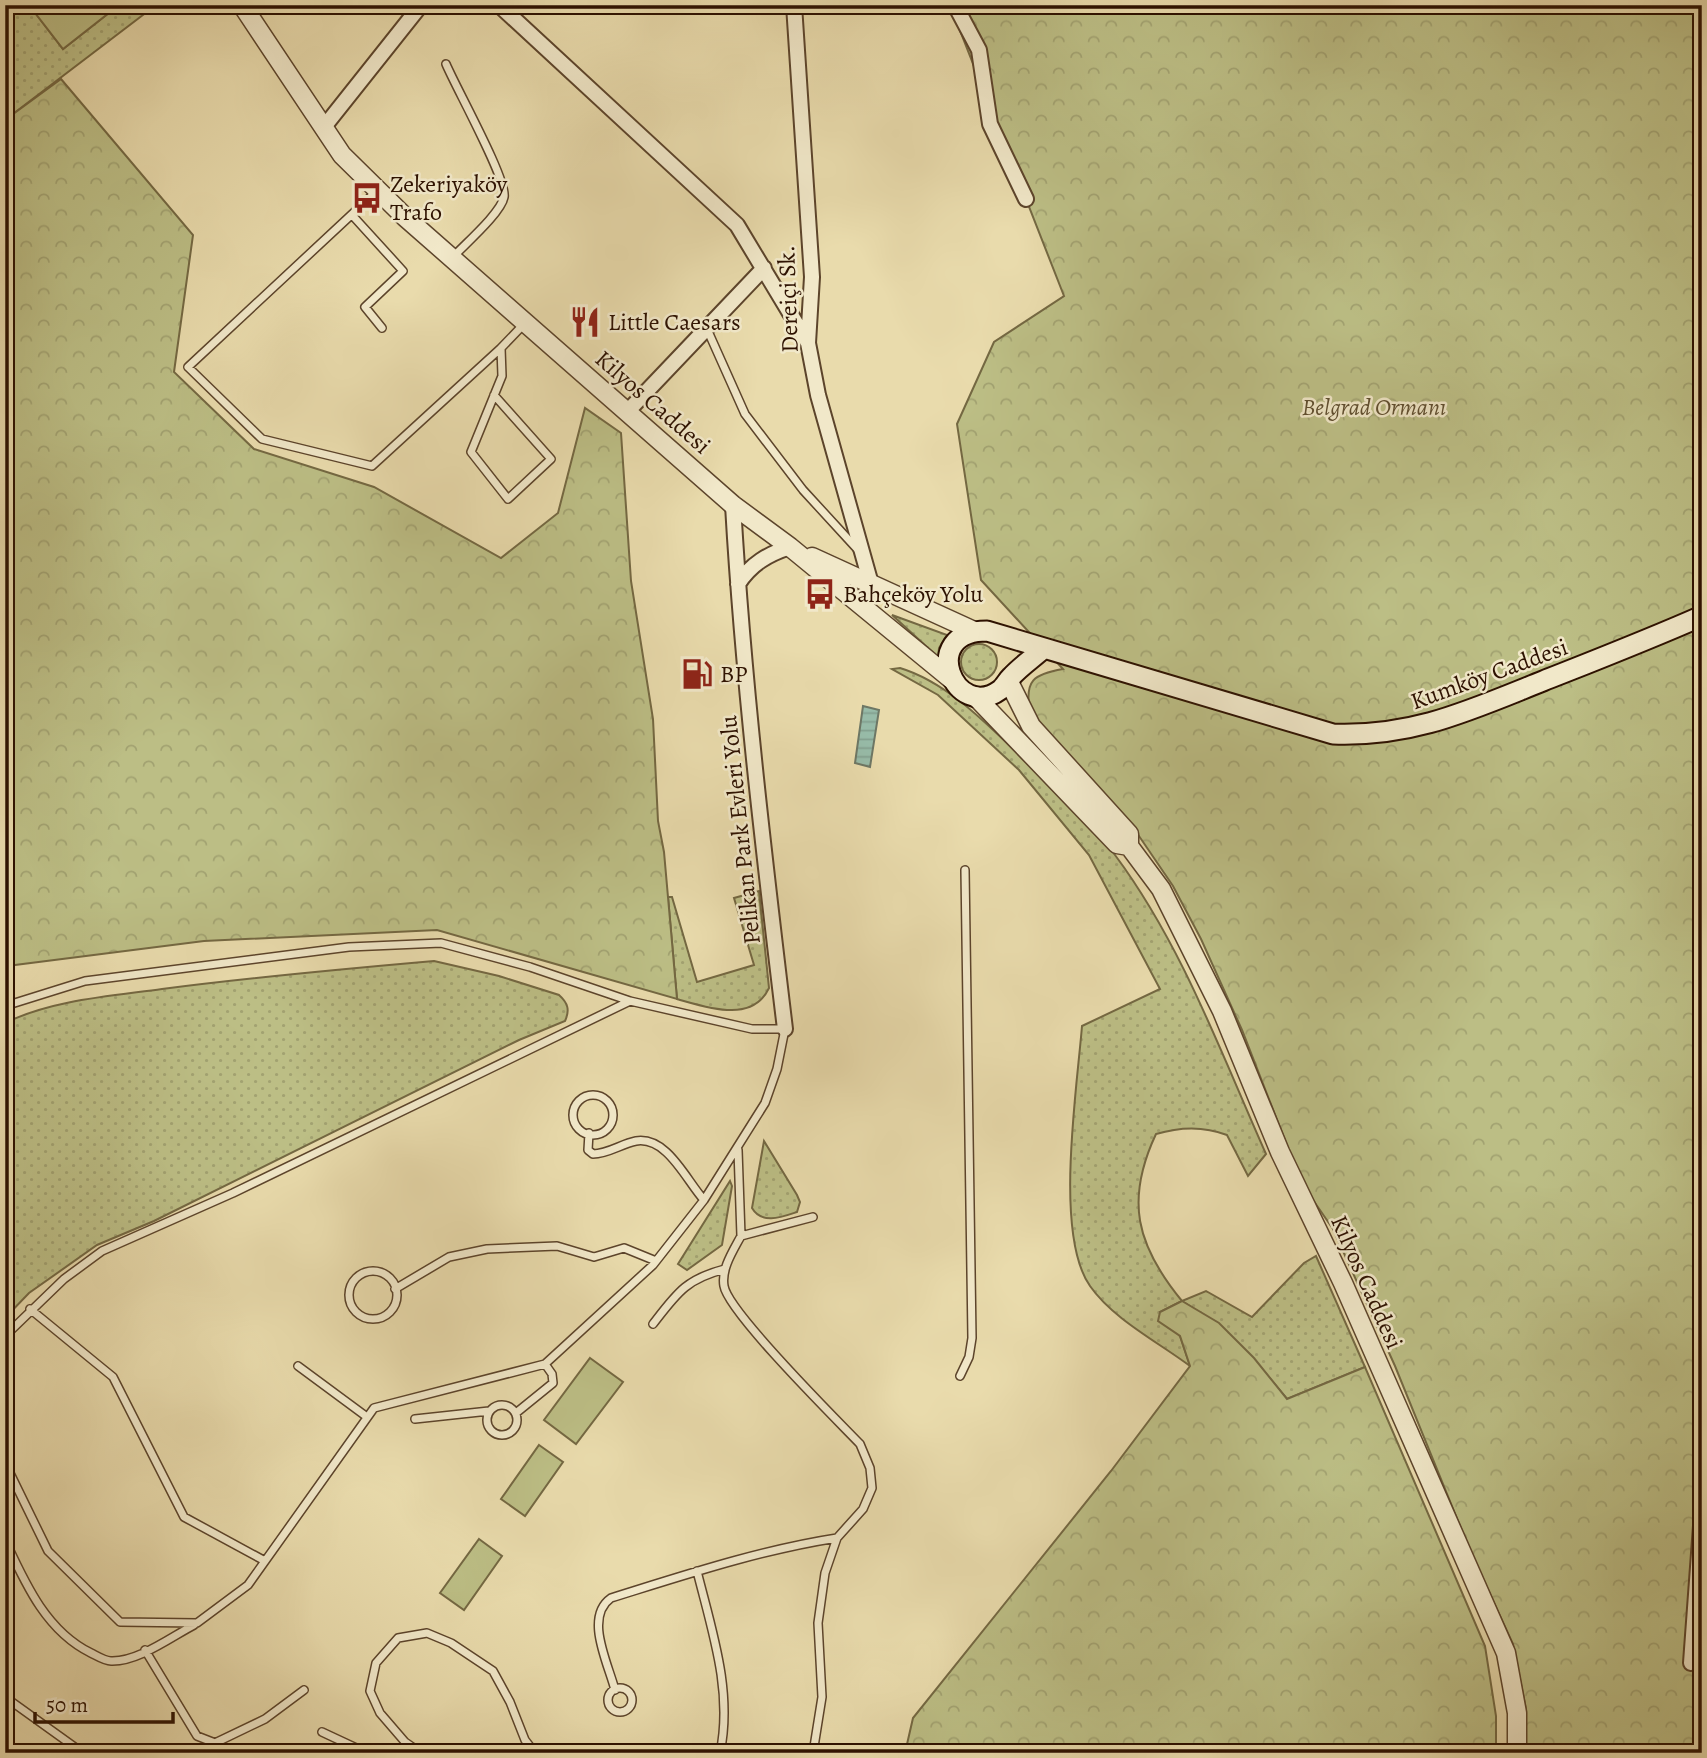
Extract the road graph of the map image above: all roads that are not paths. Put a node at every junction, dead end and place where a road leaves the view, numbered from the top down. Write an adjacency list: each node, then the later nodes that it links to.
1 (242, 5): 7 (street, Kilyos Caddesi)
2 (421, 5): 7 (street)
3 (499, 5): 12 (street)
4 (794, 5): 16 (street, Dereiçi Sk.)
5 (955, 5): 9 (street)
6 (446, 64): 11 (lane)
7 (324, 127): 8 (street, Kilyos Caddesi)
8 (378, 190): 10 (lane); 11 (street, Kilyos Caddesi)
9 (1026, 199)
10 (352, 215): 14 (lane); 17 (lane)
11 (452, 259): 13 (street, Kilyos Caddesi)
12 (764, 268): 15 (street); 16 (street)
13 (525, 322): 17 (lane); 19 (street, Kilyos Caddesi)
14 (382, 328)
15 (706, 328): 19 (street); 22 (lane)
16 (808, 343): 22 (street, Dereiçi Sk.)
17 (501, 348): 18 (lane)
18 (494, 395): 18 (lane)
19 (627, 412): 20 (street, Kilyos Caddesi)
20 (733, 505): 21 (street, Kilyos Caddesi); 23 (street, Pelikan Park Evleri Yolu)
21 (790, 547): 23 (street); 24 (street); 30 (street)
22 (862, 554): 24 (street, Dereiçi Sk.)
23 (737, 584): 36 (street, Pelikan Park Evleri Yolu)
24 (871, 584): 26 (street)
25 (1702, 616): 28 (main road, Kumköy Caddesi)
26 (974, 631): 27 (main road); 30 (main road)
27 (999, 636): 28 (main road, Kumköy Caddesi); 29 (main road)
28 (1043, 649): 29 (main road)
29 (1010, 678): 31 (main road); 32 (street)
30 (951, 679): 31 (main road)
31 (975, 696): 32 (street)
32 (1129, 846): 76 (street, Kilyos Caddesi)
33 (965, 870): 50 (lane)
34 (630, 1001): 35 (lane); 36 (lane); 45 (lane)
35 (5, 1006)
36 (785, 1029): 38 (lane)
37 (589, 1133): 37 (lane); 39 (lane)
38 (738, 1150): 39 (lane); 41 (lane)
39 (705, 1200): 42 (lane)
40 (813, 1217): 41 (lane)
41 (741, 1236): 43 (lane)
42 (656, 1261): 44 (lane); 48 (lane)
43 (725, 1269): 46 (lane); 57 (lane)
44 (395, 1289): 44 (lane)
45 (30, 1309): 47 (lane); 59 (lane)
46 (653, 1324)
47 (5, 1336)
48 (545, 1364): 52 (lane); 53 (lane)
49 (298, 1366): 53 (lane)
50 (960, 1376)
51 (489, 1412): 52 (lane); 52 (lane); 54 (lane)
52 (516, 1413)
53 (367, 1417): 59 (lane)
54 (415, 1419)
55 (5, 1463): 61 (lane)
56 (1702, 1512): 63 (street)
57 (837, 1538): 60 (lane); 75 (lane)
58 (5, 1540): 62 (lane)
59 (265, 1561): 61 (lane)
60 (697, 1572): 65 (lane); 74 (lane)
61 (197, 1623): 62 (lane)
62 (145, 1650): 64 (lane)
63 (1691, 1663)
64 (304, 1689)
65 (615, 1690)
66 (5, 1697): 69 (lane)
67 (322, 1732): 70 (lane)
68 (405, 1742): 71 (lane); 72 (lane); 73 (lane)
69 (83, 1753)
70 (367, 1753)
71 (396, 1753)
72 (421, 1753)
73 (535, 1753)
74 (720, 1753)
75 (813, 1753)
76 (1517, 1753)

